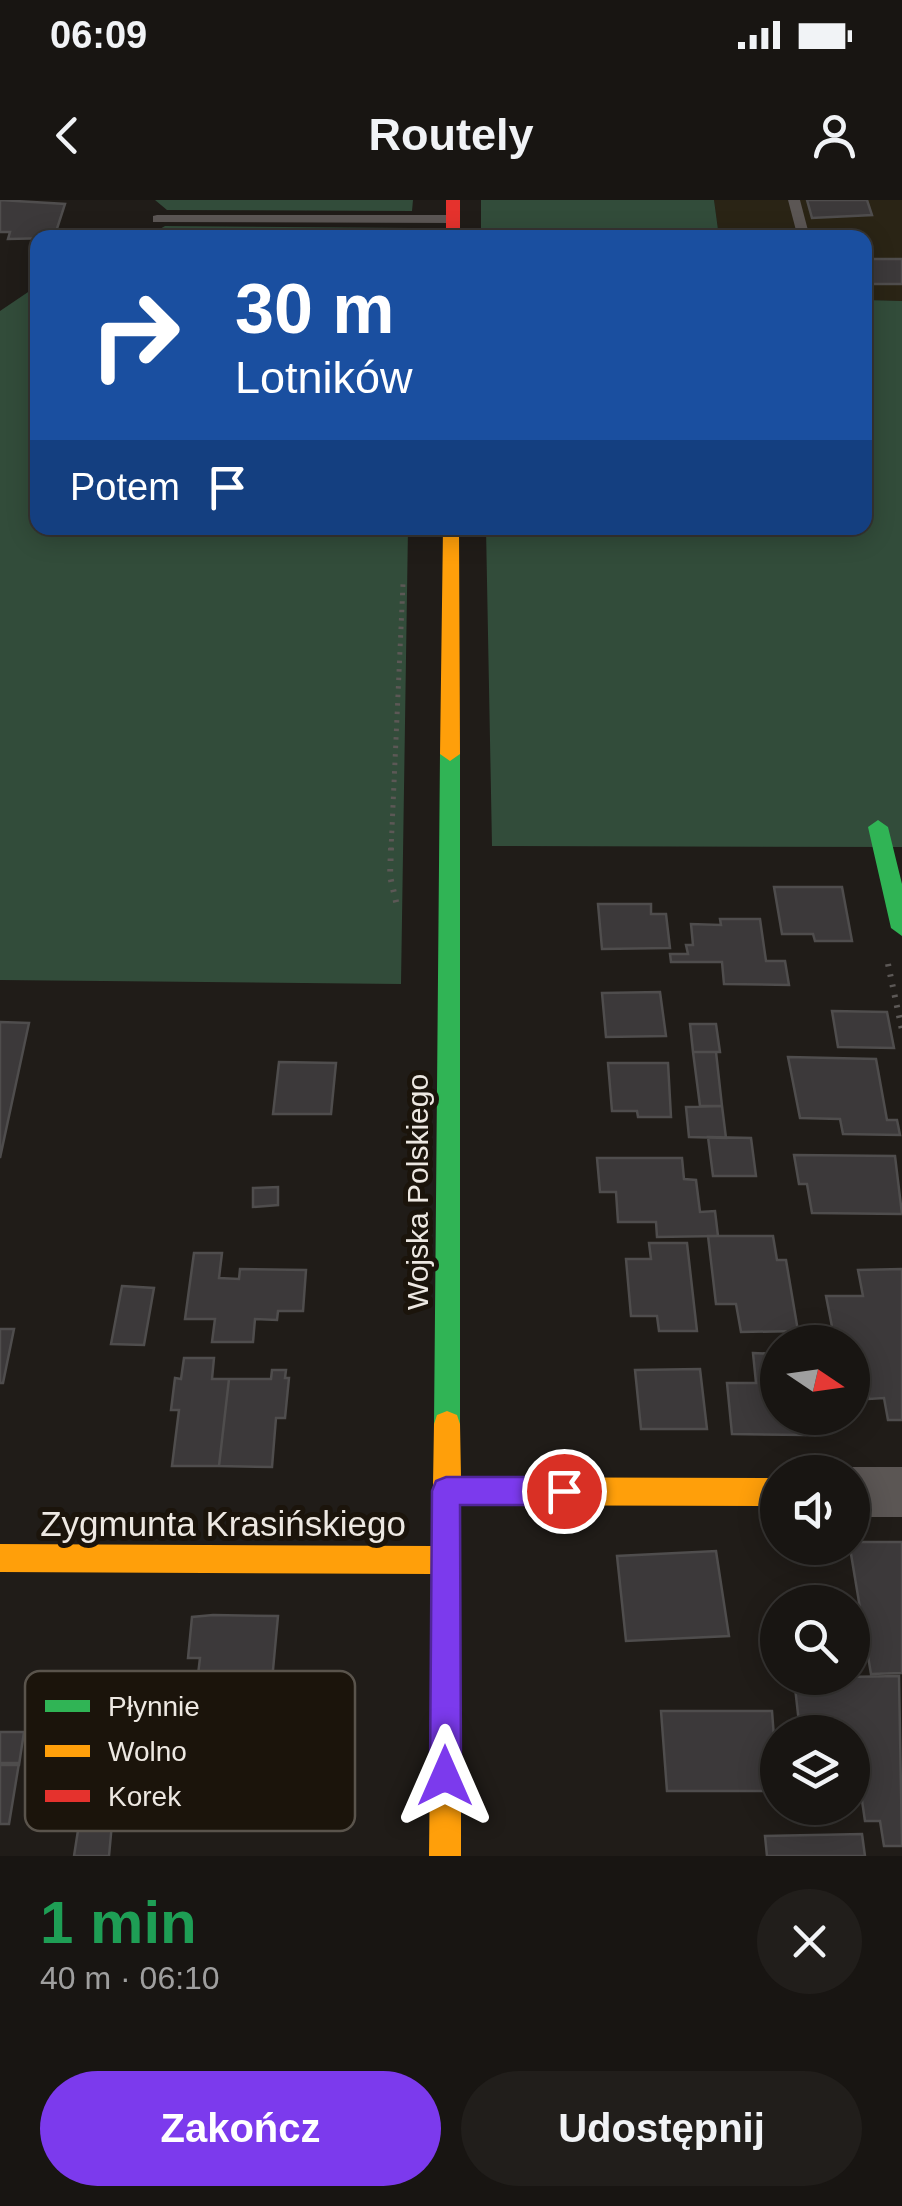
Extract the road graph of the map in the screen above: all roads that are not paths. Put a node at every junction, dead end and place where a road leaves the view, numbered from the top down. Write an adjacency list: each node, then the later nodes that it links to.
1 (794, 200): 4 (lane)
2 (157, 219): 3 (lane)
3 (453, 219)
4 (802, 230)
5 (452, 535): 9 (street, Wojska Polskiego)
6 (878, 827): 7 (street)
7 (894, 857): 8 (street)
8 (902, 928)
9 (446, 1491): 10 (street); 14 (street, Wojska Polskiego)
10 (760, 1492)
11 (870, 1492): 12 (street)
12 (902, 1492)
13 (0, 1558): 14 (street, Zygmunta Krasińskiego)
14 (446, 1560): 15 (street, Wojska Polskiego)
15 (445, 1856)

